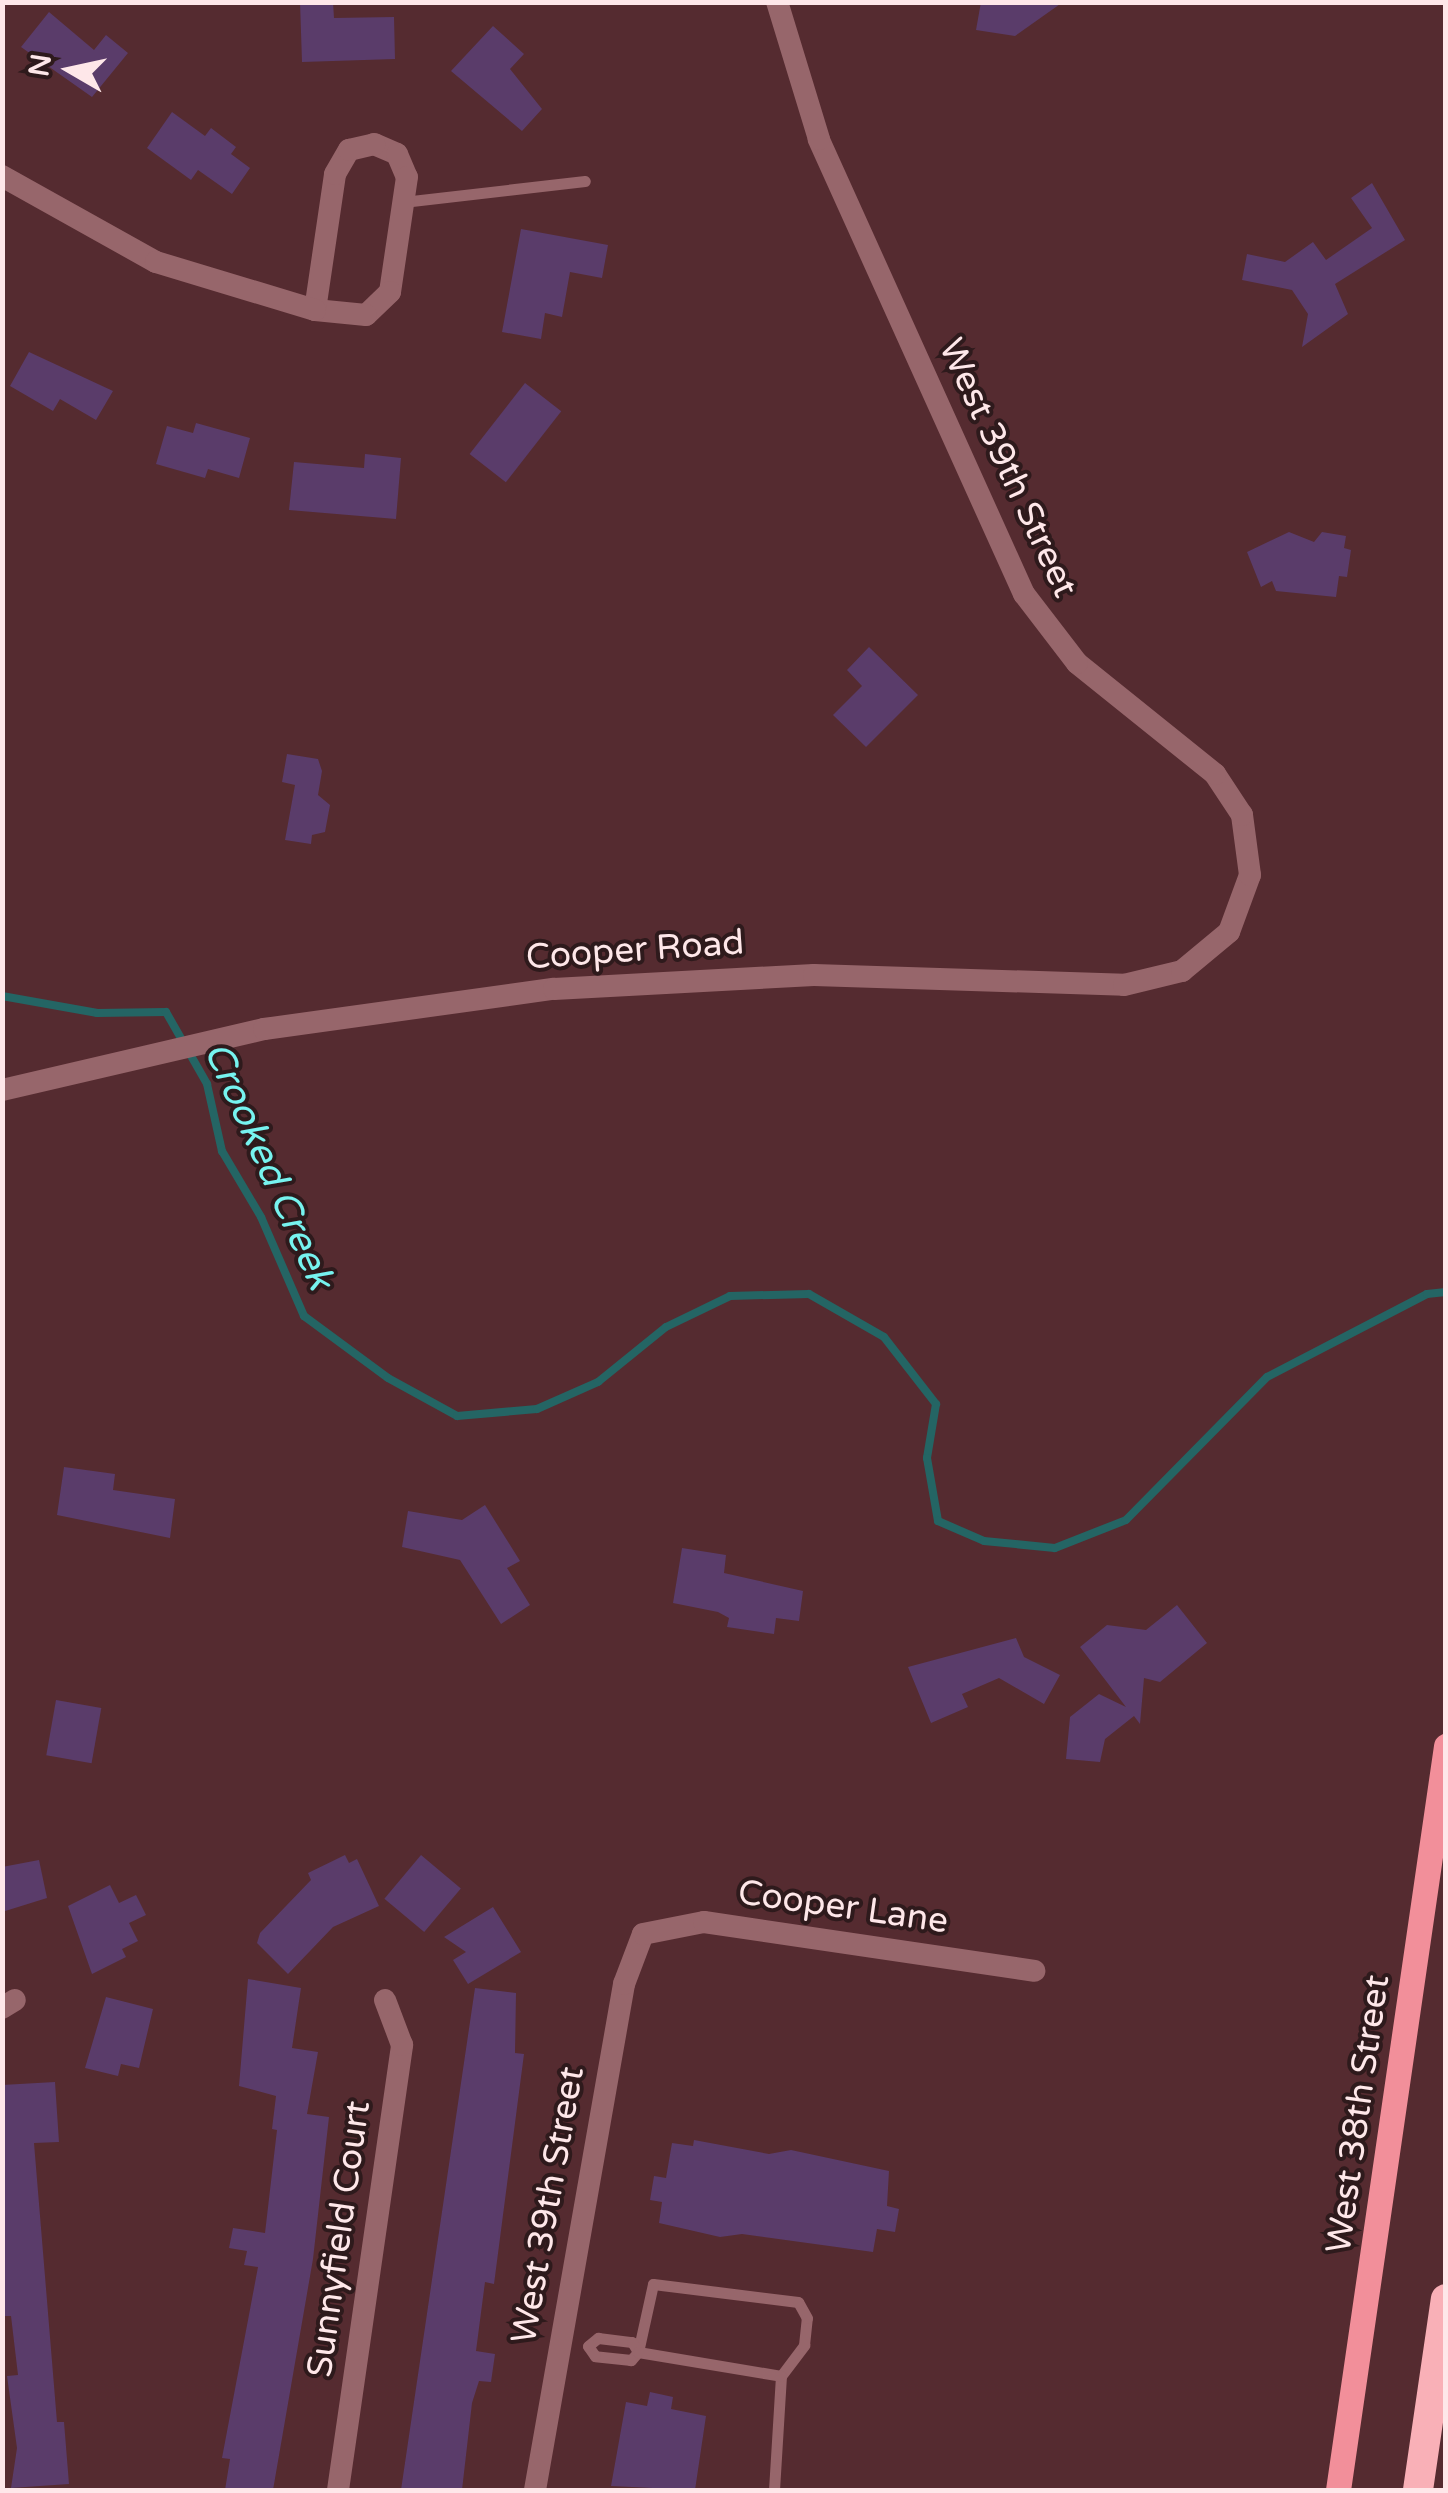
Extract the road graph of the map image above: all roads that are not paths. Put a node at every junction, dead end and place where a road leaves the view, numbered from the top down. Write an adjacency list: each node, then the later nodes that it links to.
1 (778, 2): 6 (street, West 39th Street)
2 (2, 176): 5 (street)
3 (585, 181): 4 (lane)
4 (404, 202): 5 (street); 5 (street)
5 (315, 310)
6 (1244, 899): 7 (street, Cooper Road)
7 (2, 1090)
8 (1446, 1746): 19 (main road, West 38th Street)
9 (643, 1934): 10 (street, Cooper Lane); 13 (street, West 39th Street)
10 (1034, 1971)
11 (385, 2000): 16 (street, Sunnyfield Court)
12 (1446, 2299): 20 (highway)
13 (558, 2342): 14 (lane); 17 (street, West 39th Street)
14 (638, 2352): 15 (lane); 15 (lane)
15 (781, 2376): 18 (lane)
16 (338, 2490)
17 (535, 2490)
18 (774, 2490)
19 (1338, 2490)
20 (1418, 2490)

